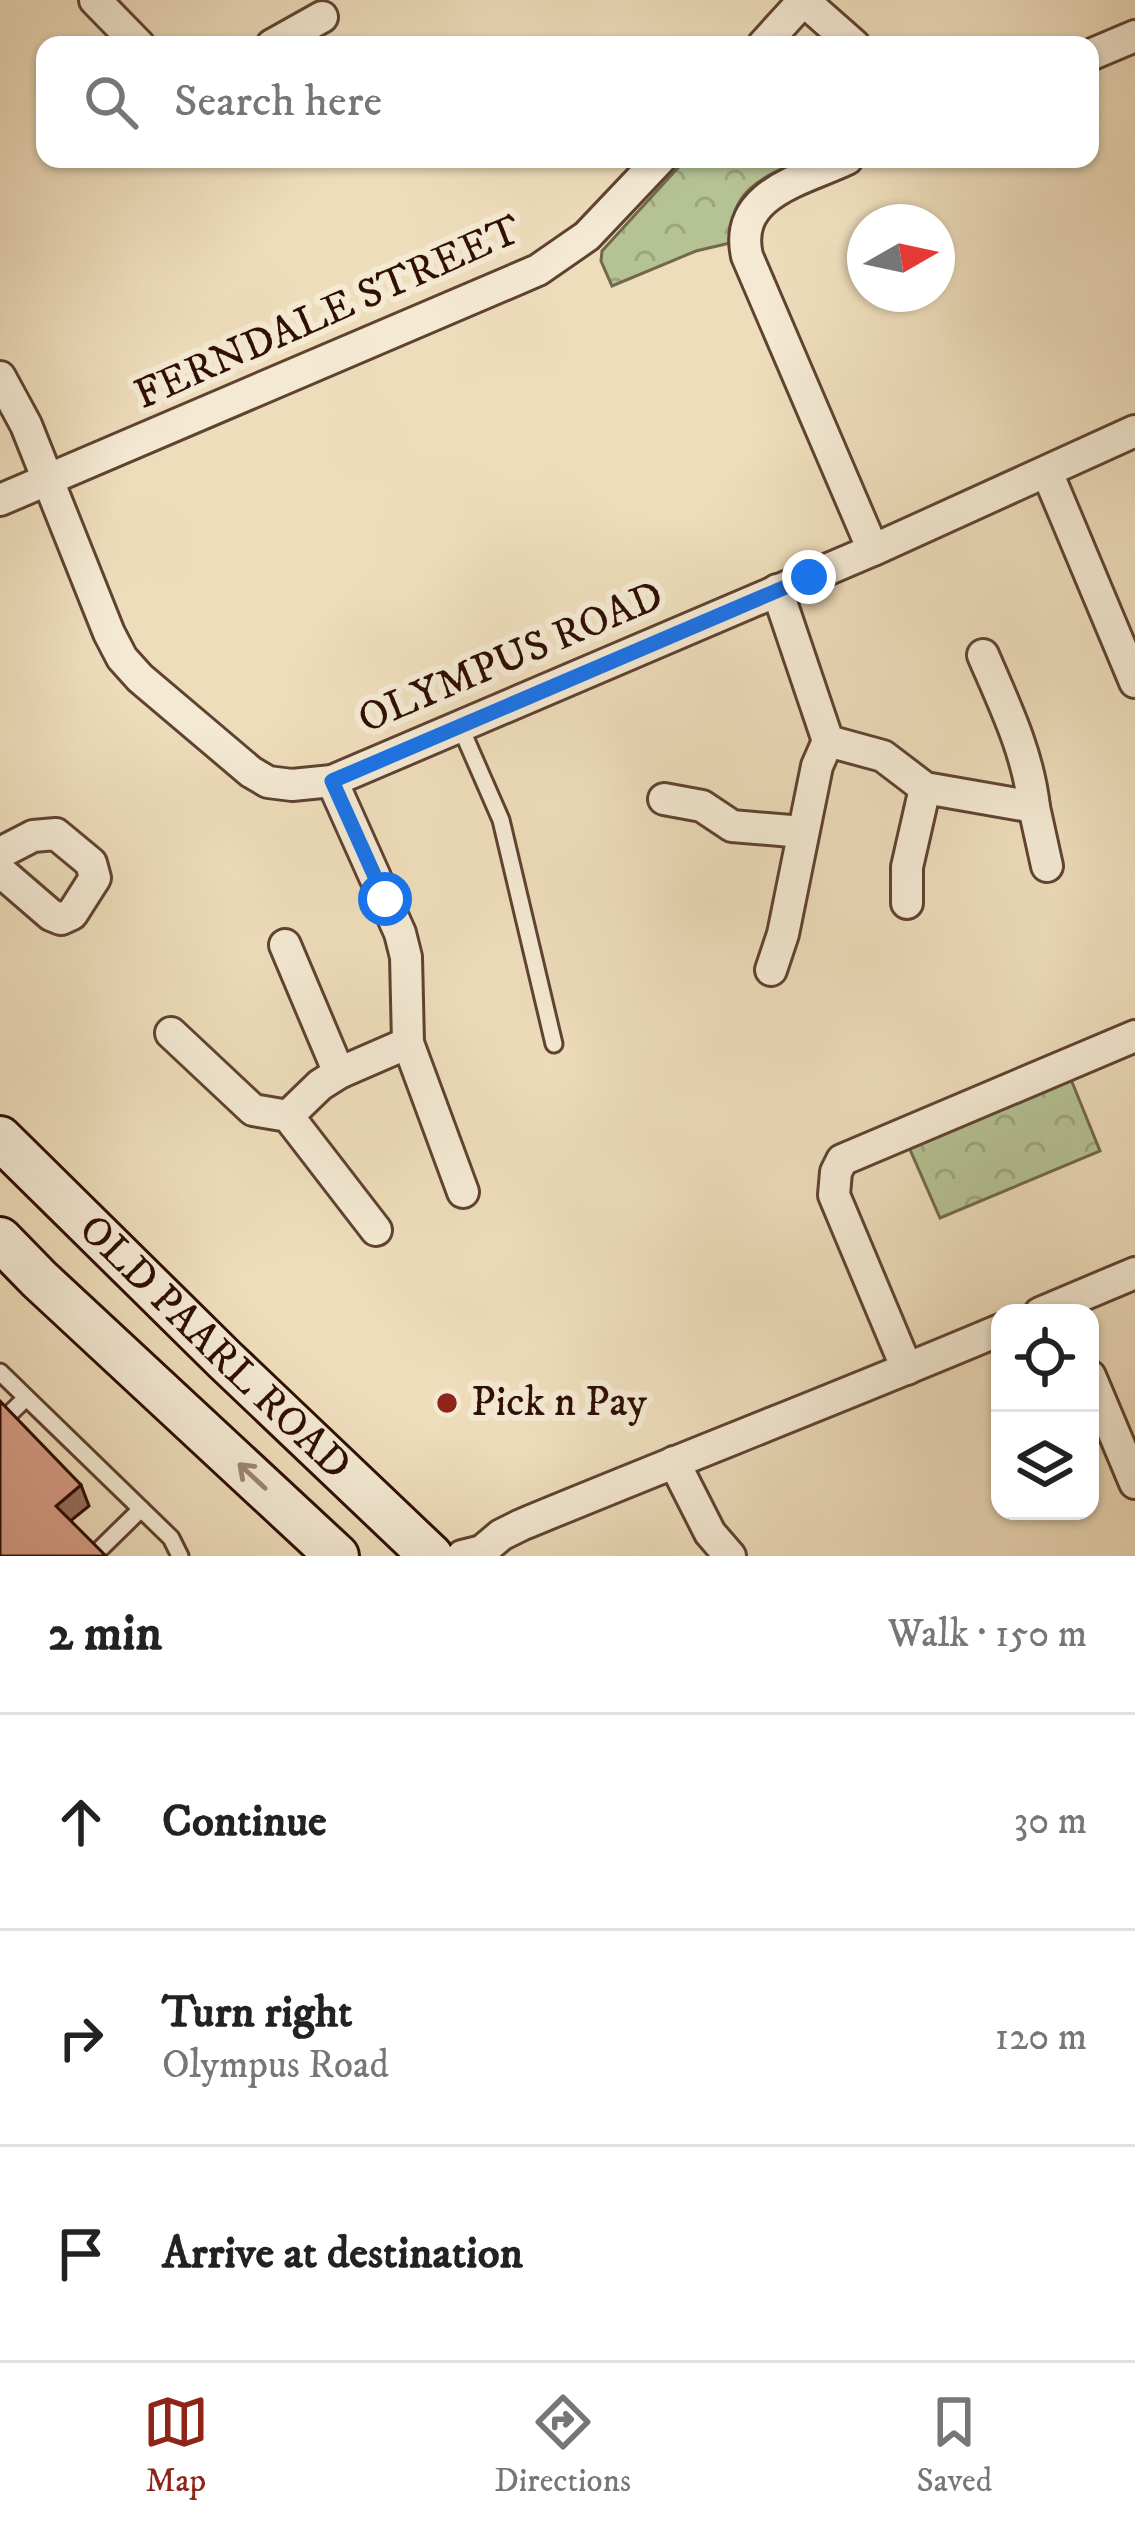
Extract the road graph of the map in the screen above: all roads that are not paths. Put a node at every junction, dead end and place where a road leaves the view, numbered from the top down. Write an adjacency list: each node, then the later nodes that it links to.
1 (95, 0): 4 (street)
2 (804, 0): 6 (street); 7 (street)
3 (322, 16): 5 (street)
4 (130, 36)
5 (288, 36)
6 (771, 36)
7 (844, 36)
8 (1135, 36): 9 (street)
9 (1099, 51)
10 (651, 168): 15 (street, FERNDALE STREET)
11 (829, 168): 17 (street)
12 (0, 377): 15 (street, OLYMPUS ROAD)
13 (1135, 431): 14 (street, OLYMPUS ROAD)
14 (1047, 472): 17 (street, OLYMPUS ROAD); 20 (street)
15 (46, 480): 16 (street, FERNDALE STREET); 23 (street, OLYMPUS ROAD)
16 (0, 500)
17 (873, 550): 18 (street, OLYMPUS ROAD)
18 (777, 590): 21 (street, OLYMPUS ROAD); 22 (street)
19 (983, 656): 26 (street)
20 (1135, 682)
21 (460, 726): 23 (street, OLYMPUS ROAD); 37 (lane)
22 (827, 741): 24 (street); 27 (street)
23 (332, 781): 36 (street)
24 (926, 788): 26 (street); 31 (street)
25 (664, 799): 27 (street)
26 (1034, 807): 29 (street)
27 (803, 832): 33 (street)
28 (0, 853): 30 (street)
29 (1047, 866)
30 (0, 871)
31 (907, 903)
32 (285, 945): 38 (street)
33 (771, 970)
34 (171, 1033): 39 (street)
35 (1135, 1036): 47 (street)
36 (408, 1043): 38 (street); 41 (street)
37 (554, 1044)
38 (340, 1073): 39 (street)
39 (289, 1116): 42 (street)
40 (0, 1138): 59 (main road, OLD PAARL ROAD)
41 (463, 1192)
42 (376, 1230)
43 (0, 1239): 58 (main road, OLD PAARL ROAD, one-way to 43)
44 (1135, 1273): 45 (street)
45 (1067, 1304)
46 (991, 1334): 47 (street)
47 (907, 1369): 52 (street)
48 (0, 1372): 50 (lane)
49 (1099, 1397): 53 (street)
50 (26, 1398): 51 (lane); 54 (lane)
51 (0, 1423)
52 (674, 1462): 55 (street); 60 (street)
53 (1135, 1483)
54 (141, 1509): 56 (lane); 57 (lane)
55 (476, 1554)
56 (93, 1556)
57 (180, 1556)
58 (338, 1556)
59 (431, 1556)
60 (730, 1556)

